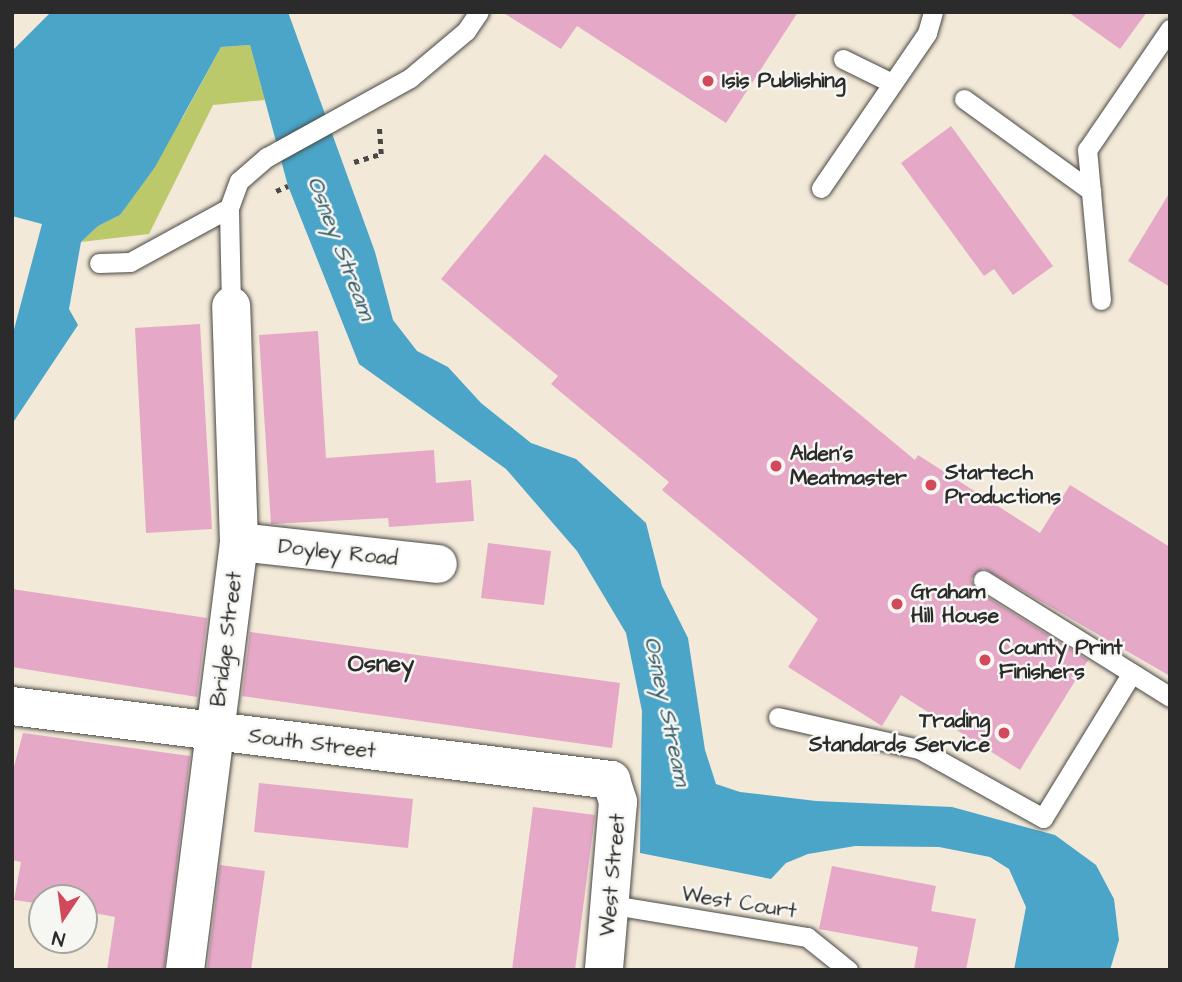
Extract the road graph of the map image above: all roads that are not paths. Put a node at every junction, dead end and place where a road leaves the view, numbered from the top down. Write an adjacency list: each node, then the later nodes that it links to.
1 (479, 12): 9 (lane)
2 (933, 12): 5 (lane)
3 (1170, 29): 8 (lane)
4 (843, 59): 5 (lane)
5 (892, 83): 7 (lane)
6 (964, 99): 8 (lane)
7 (821, 188)
8 (1091, 191): 11 (lane)
9 (229, 208): 10 (lane); 12 (lane)
10 (99, 263)
11 (1101, 300)
12 (231, 306): 13 (street, Bridge Street)
13 (239, 542): 14 (street, Doyley Road); 20 (street, Bridge Street)
14 (438, 564)
15 (983, 580): 16 (lane)
16 (1132, 673): 17 (lane); 19 (lane)
17 (1170, 697)
18 (12, 706): 20 (street, South Street)
19 (778, 718)
20 (216, 731): 21 (street, South Street); 23 (street, Bridge Street)
21 (611, 780): 22 (street, West Street)
22 (612, 905): 24 (street, West Street); 25 (lane, West Court)
23 (185, 970)
24 (604, 970)
25 (848, 970)

